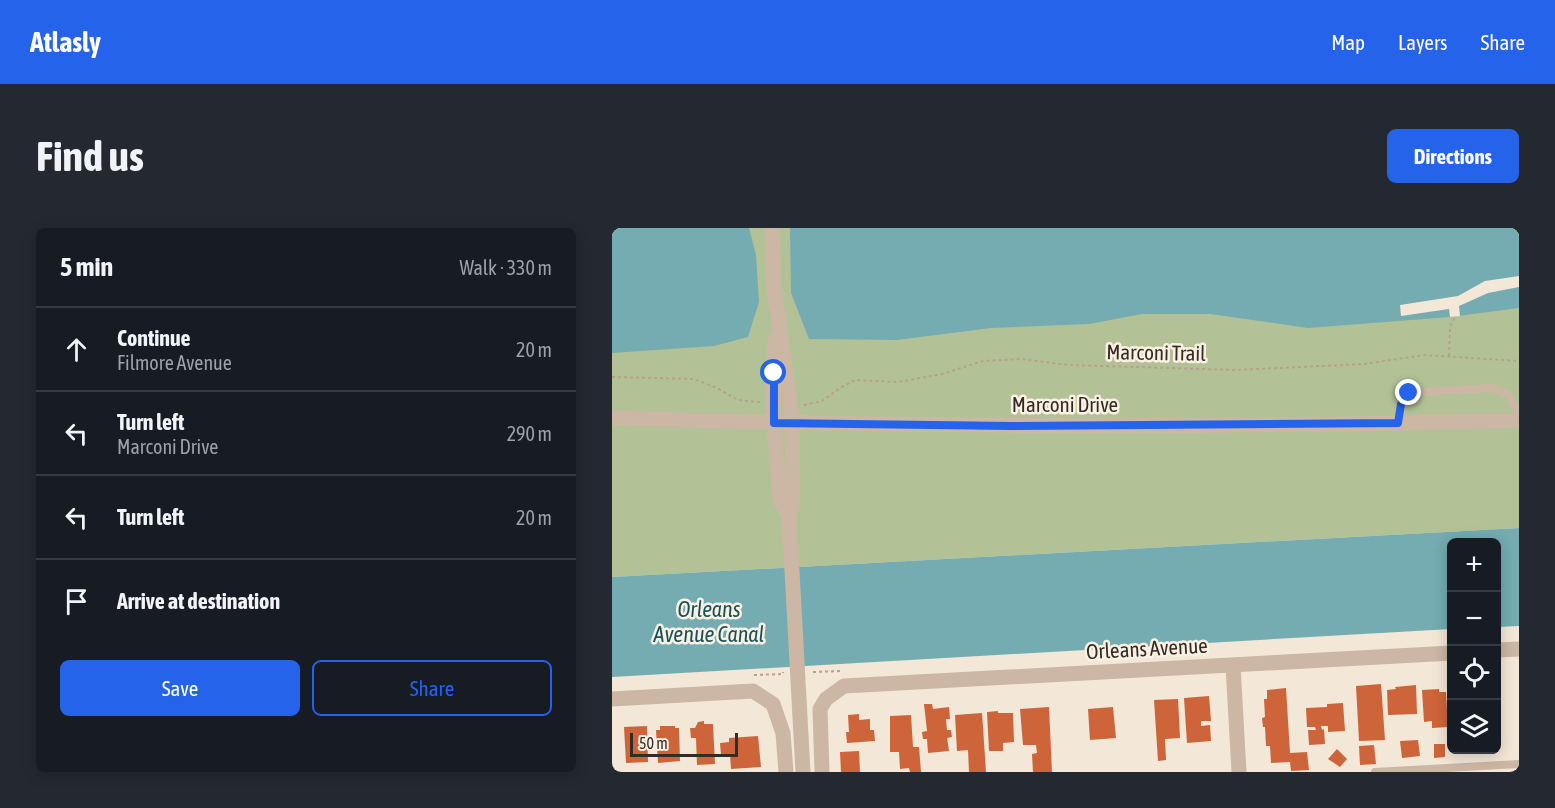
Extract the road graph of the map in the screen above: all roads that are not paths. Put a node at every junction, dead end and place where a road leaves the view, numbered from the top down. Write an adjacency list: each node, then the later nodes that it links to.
1 (772, 228): 2 (street)
2 (775, 293): 6 (street); 7 (street)
3 (1519, 414): 8 (lane)
4 (612, 418): 6 (street, Marconi Drive)
5 (1519, 420): 8 (street, Marconi Drive)
6 (774, 423): 7 (street, Marconi Drive); 9 (street)
7 (792, 423): 8 (street, Marconi Drive); 9 (street)
8 (1398, 423)
9 (789, 516): 17 (street)
10 (1519, 649): 11 (street)
11 (1501, 650)
12 (1447, 653): 13 (street, Orleans Avenue)
13 (1233, 665): 18 (street, Orleans Avenue); 19 (street)
14 (612, 699): 16 (street)
15 (1519, 764): 20 (lane)
16 (786, 772)
17 (803, 772)
18 (822, 772)
19 (1239, 772)
20 (1375, 772)

